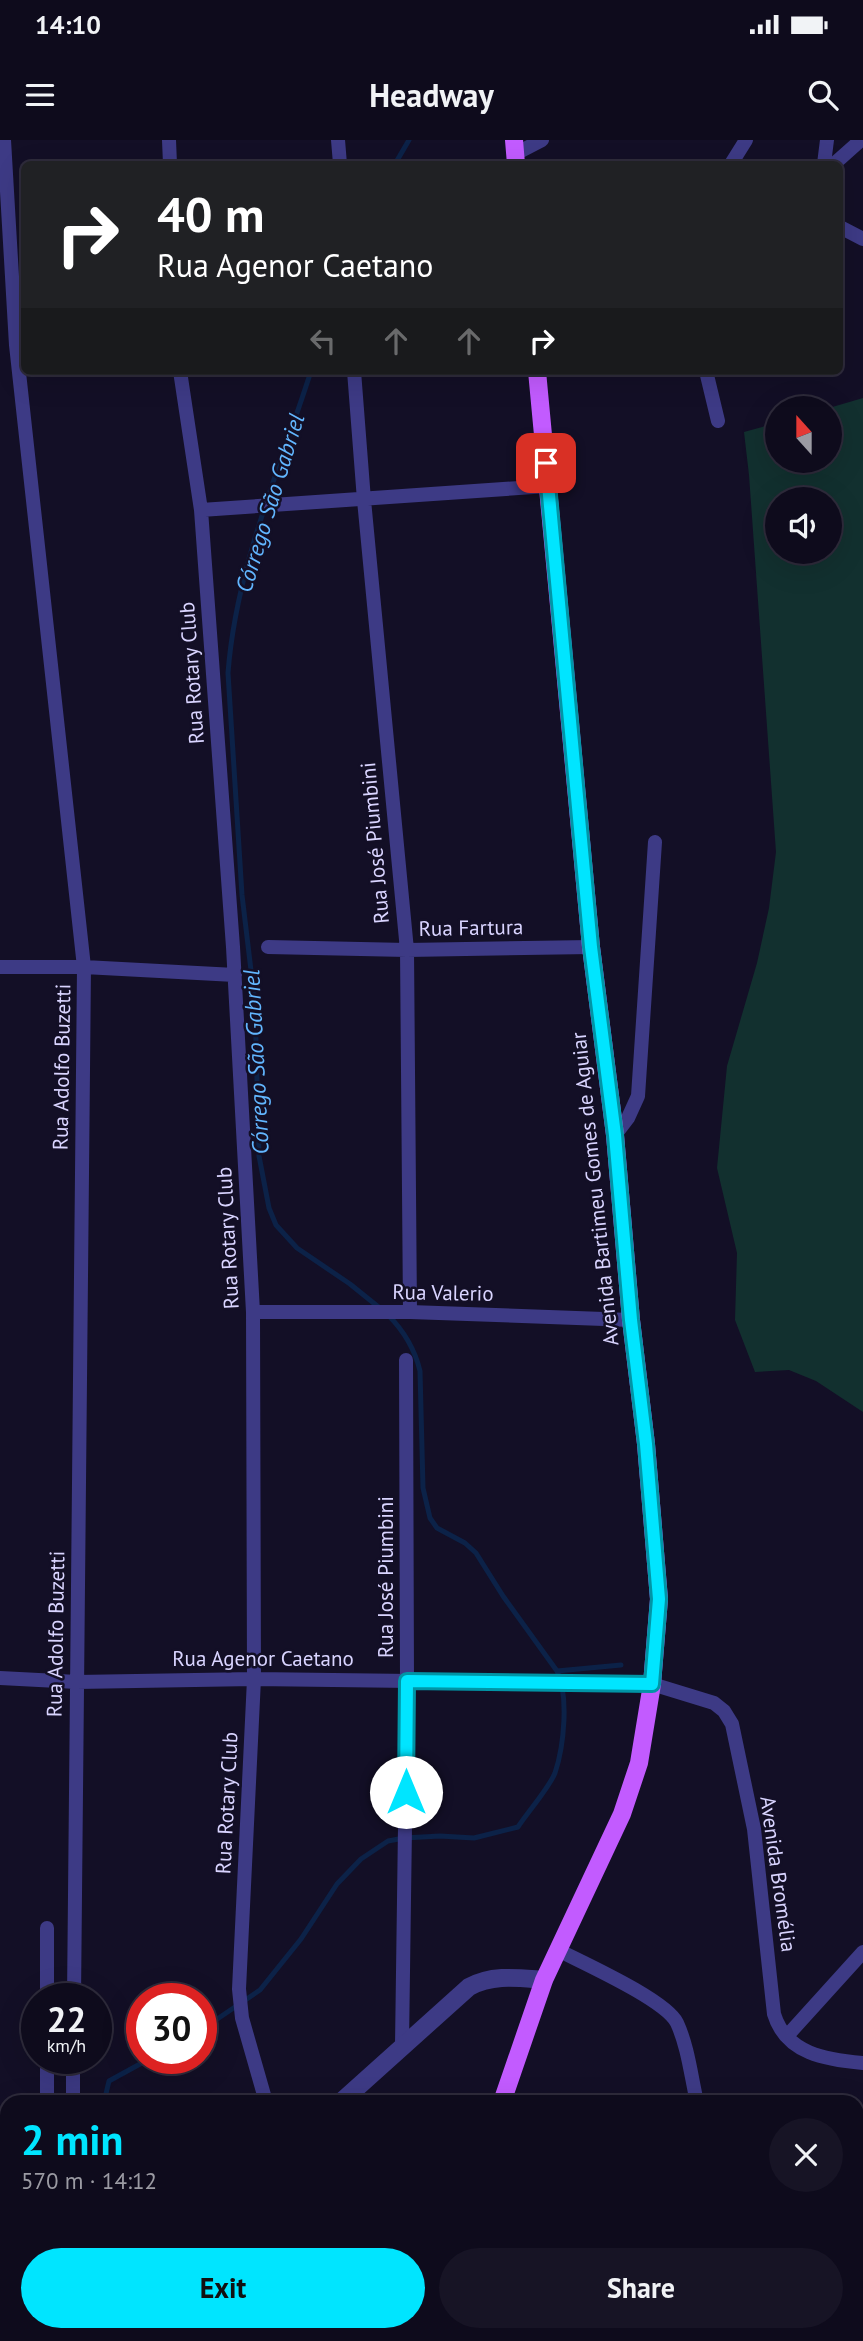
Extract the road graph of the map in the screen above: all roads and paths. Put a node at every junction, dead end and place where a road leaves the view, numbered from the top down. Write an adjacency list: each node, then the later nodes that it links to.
1 (4, 140): 16 (street, Rua Adolfo Buzetti)
2 (169, 140): 9 (street)
3 (338, 140): 10 (street)
4 (542, 140): 8 (street)
5 (746, 140): 11 (street)
6 (827, 140): 12 (street)
7 (861, 140): 13 (street)
8 (515, 153)
9 (170, 161)
10 (340, 161)
11 (733, 161)
12 (824, 161)
13 (837, 161)
14 (843, 229): 15 (street)
15 (863, 240)
16 (20, 344): 17 (street)
17 (0, 347)
18 (23, 375): 32 (street, Rua Adolfo Buzetti)
19 (181, 375): 26 (street, Rua Rotary Club)
20 (355, 375): 25 (street, Rua José Piumbini)
21 (537, 375): 24 (main road, Avenida Bartimeu Gomes de Aguiar)
22 (707, 375): 23 (street)
23 (718, 421)
24 (548, 486): 25 (street); 29 (main road, Avenida Bartimeu Gomes de Aguiar)
25 (364, 500): 26 (street); 30 (street, Rua José Piumbini)
26 (201, 510): 33 (street, Rua Rotary Club)
27 (655, 842): 34 (street)
28 (268, 947): 30 (street, Rua Fartura)
29 (591, 947): 30 (street, Rua Fartura); 34 (main road, Avenida Bartimeu Gomes de Aguiar)
30 (407, 950): 36 (street, Rua José Piumbini)
31 (0, 967): 32 (street)
32 (84, 967): 33 (street); 42 (street, Rua Adolfo Buzetti)
33 (235, 975): 35 (street, Rua Rotary Club)
34 (615, 1135): 37 (main road, Avenida Bartimeu Gomes de Aguiar)
35 (253, 1312): 36 (street, Rua Valerio); 40 (street, Rua Rotary Club)
36 (405, 1312): 37 (street, Rua Valerio)
37 (631, 1320): 43 (main road, Avenida Bartimeu Gomes de Aguiar)
38 (406, 1360): 41 (street, Rua José Piumbini)
39 (0, 1678): 42 (street, Rua Agenor Caetano)
40 (254, 1679): 41 (street, Rua Agenor Caetano); 42 (street, Rua Agenor Caetano); 57 (street, Rua Rotary Club)
41 (407, 1681): 43 (street, Rua Agenor Caetano); 51 (street, Rua José Piumbini)
42 (77, 1682): 49 (street, Rua Adolfo Buzetti)
43 (652, 1684): 45 (main road, Avenida Bartimeu Gomes de Aguiar); 50 (street, Avenida Bromélia)
44 (47, 1928): 48 (street)
45 (558, 1950): 47 (main road, Avenida Bartimeu Gomes de Aguiar); 60 (street)
46 (863, 1952): 50 (street)
47 (544, 1980): 51 (street); 59 (main road, Avenida Bartimeu Gomes de Aguiar)
48 (47, 1983)
49 (74, 1983)
50 (786, 2036): 52 (street)
51 (402, 2045): 58 (street)
52 (863, 2063)
53 (47, 2074): 55 (street)
54 (73, 2074): 56 (street)
55 (47, 2095)
56 (72, 2095)
57 (264, 2095)
58 (348, 2095)
59 (504, 2095)
60 (695, 2095)

